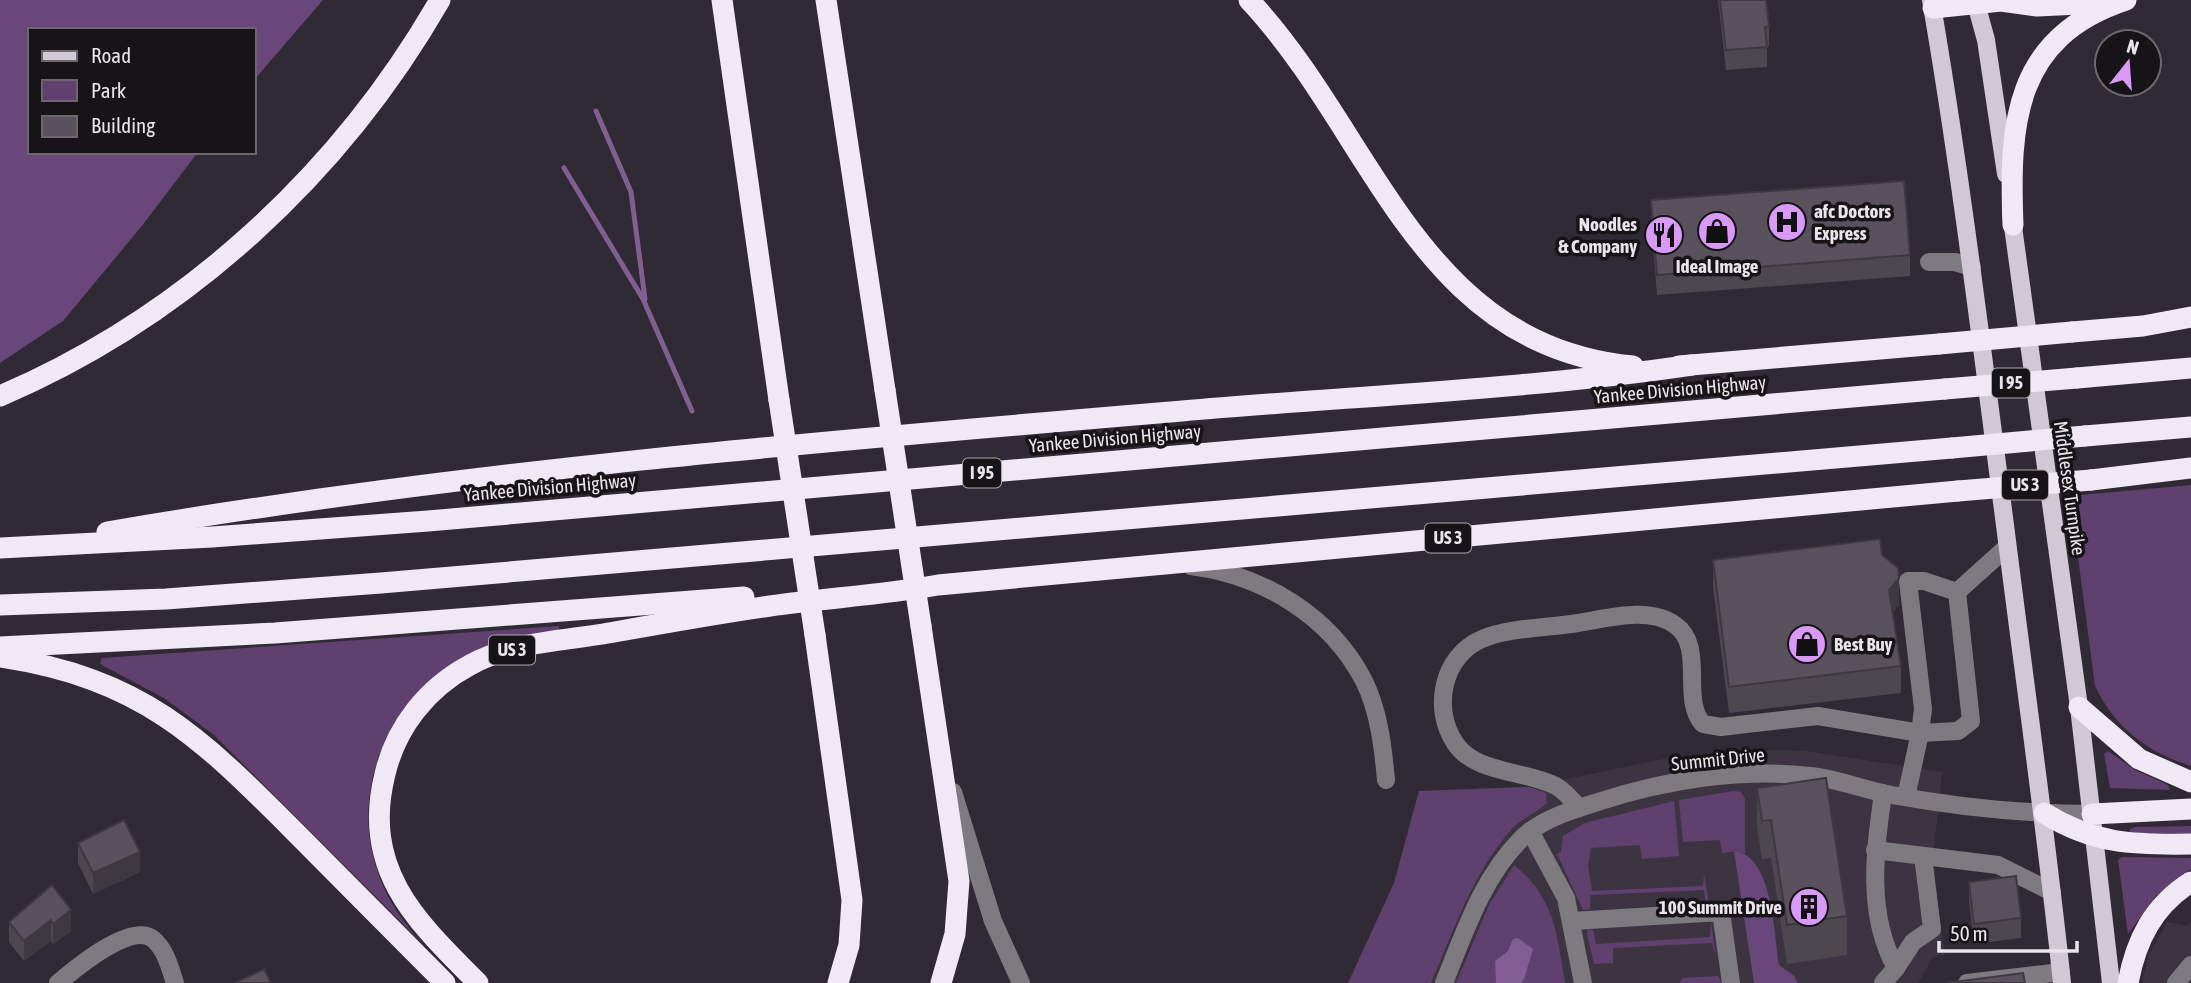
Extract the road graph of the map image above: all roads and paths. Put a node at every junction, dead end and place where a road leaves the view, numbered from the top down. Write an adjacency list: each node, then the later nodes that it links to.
1 (440, 0): 17 (highway)
2 (722, 0): 55 (highway, bridge)
3 (826, 0): 32 (highway, bridge)
4 (1249, 0): 15 (highway)
5 (2116, 0): 7 (highway)
6 (2126, 0): 9 (highway)
7 (1975, 1): 8 (highway); 9 (main road, Middlesex Turnpike)
8 (1932, 4): 11 (main road)
9 (2013, 225): 30 (main road, Middlesex Turnpike)
10 (1929, 262): 11 (street)
11 (1972, 267): 22 (main road)
12 (2191, 317): 13 (highway)
13 (2143, 326): 14 (highway); 15 (highway, bridge)
14 (2191, 327)
15 (1692, 365): 23 (highway)
16 (2191, 368): 23 (highway, Yankee Division Highway / I 95, bridge)
17 (0, 396)
18 (2191, 427): 27 (highway, bridge)
19 (2191, 468): 20 (highway, US 3)
20 (2159, 474): 21 (highway); 24 (highway, US 3, bridge)
21 (2191, 474)
22 (2007, 547): 26 (street); 39 (main road)
23 (10, 548)
24 (1163, 565): 25 (highway, US 3); 33 (street)
25 (938, 585): 28 (highway); 54 (highway, US 3)
26 (1957, 592): 31 (street); 31 (street)
27 (0, 606)
28 (0, 647)
29 (0, 657): 53 (highway)
30 (2079, 707): 34 (highway); 40 (main road, Middlesex Turnpike)
31 (1920, 733): 36 (street); 37 (street)
32 (940, 750): 56 (highway); 57 (street)
33 (1386, 780)
34 (2191, 782)
35 (1884, 793): 36 (street, Summit Drive); 37 (street, Summit Drive); 44 (street)
36 (1906, 797): 39 (street, Summit Drive)
37 (1579, 808): 41 (street, Summit Drive)
38 (2191, 809): 40 (highway)
39 (2044, 813): 40 (street, Summit Drive); 42 (highway); 47 (main road)
40 (2092, 814): 42 (main road, Middlesex Turnpike)
41 (1530, 831): 48 (street); 58 (street, Summit Drive)
42 (2095, 838): 43 (highway); 63 (main road, Middlesex Turnpike)
43 (2191, 844)
44 (1875, 850): 45 (street); 49 (street)
45 (1923, 856): 47 (street); 49 (street)
46 (2191, 882): 64 (highway)
47 (2052, 892): 50 (main road)
48 (1573, 921): 59 (street); 60 (street)
49 (1896, 968): 61 (street)
50 (2061, 977): 62 (street)
51 (58, 983): 52 (street)
52 (175, 983)
53 (445, 983)
54 (478, 983)
55 (838, 983)
56 (941, 983)
57 (1021, 983)
58 (1444, 983)
59 (1583, 983)
60 (1731, 983)
61 (1883, 983)
62 (1968, 983)
63 (2110, 983)
64 (2128, 983)

